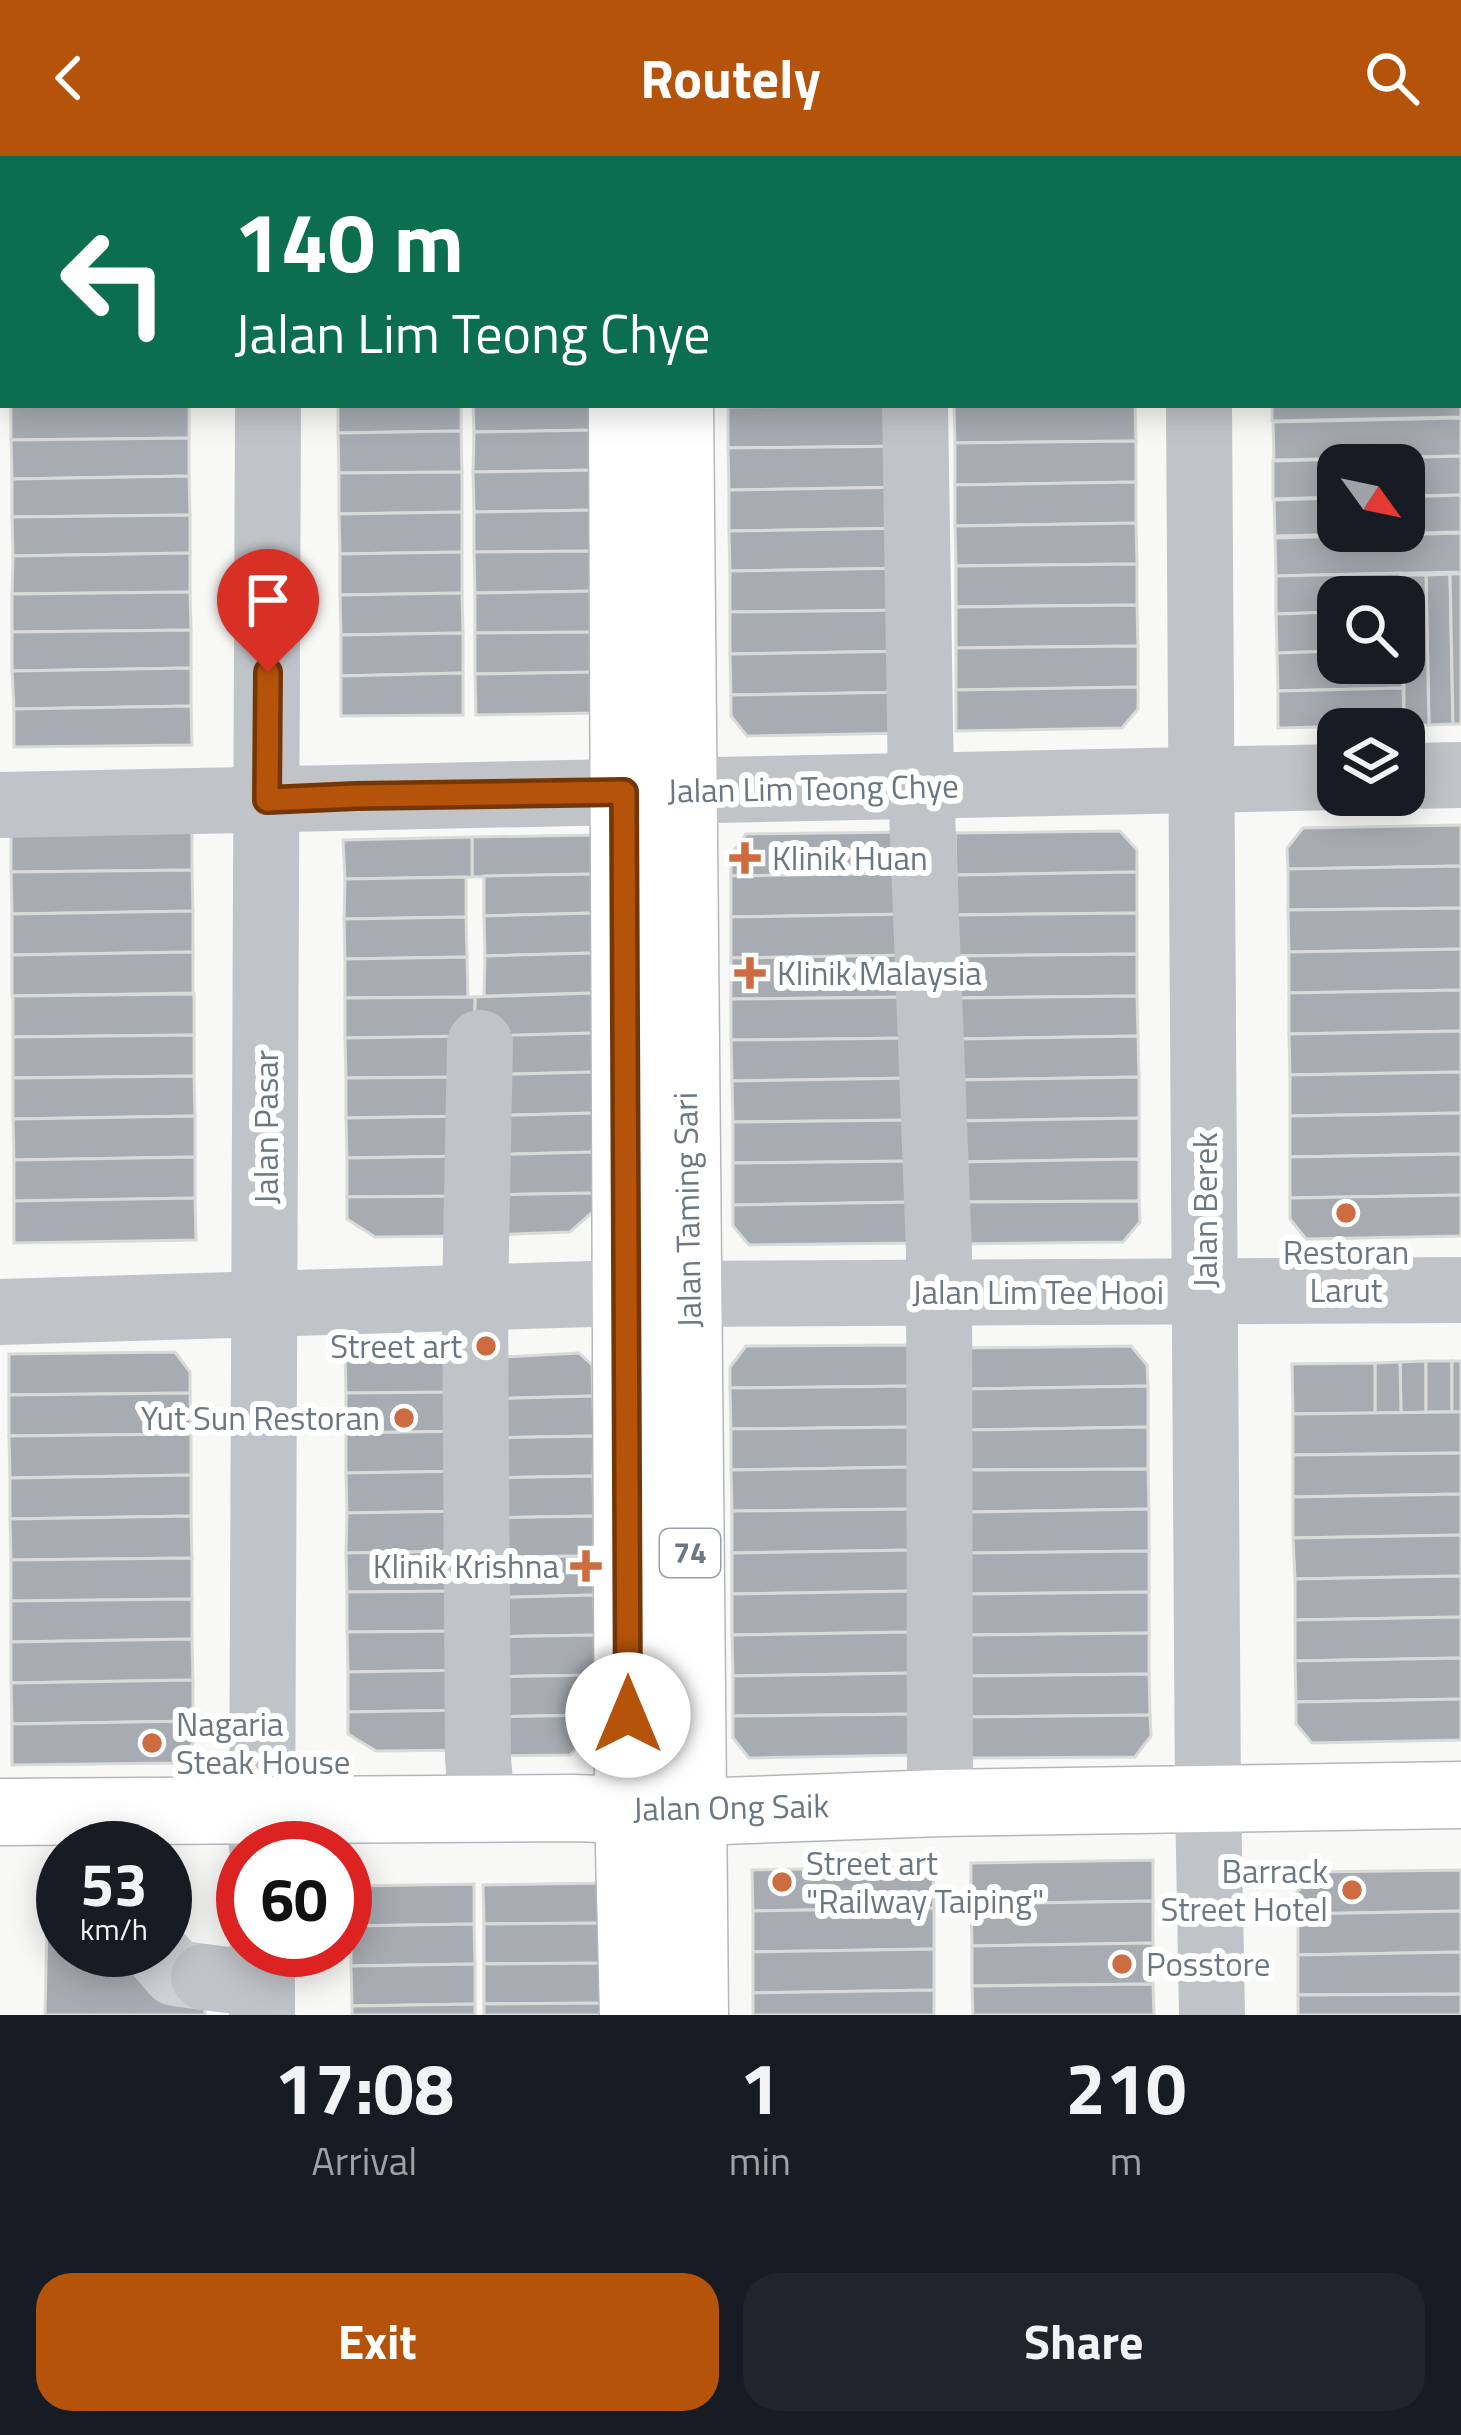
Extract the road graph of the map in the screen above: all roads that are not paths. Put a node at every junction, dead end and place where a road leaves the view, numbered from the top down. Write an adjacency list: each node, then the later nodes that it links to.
1 (268, 408): 12 (street, Jalan Pasar)
2 (622, 408): 11 (main road, Jalan Taming Sari / 74)
3 (680, 408): 11 (main road, Jalan Taming Sari / 74)
4 (915, 408): 10 (street)
5 (1199, 408): 9 (street, Jalan Berek)
6 (1461, 775): 7 (street)
7 (1425, 776)
8 (1317, 777): 9 (street, Jalan Lim Teong Chye)
9 (1203, 780): 10 (street, Jalan Lim Teong Chye); 17 (street, Jalan Berek)
10 (921, 786): 11 (street, Jalan Lim Teong Chye); 16 (street)
11 (654, 792): 12 (street, Jalan Lim Teong Chye); 18 (main road, Jalan Taming Sari / 74)
12 (267, 800): 13 (street, Jalan Lim Teong Chye); 20 (street, Jalan Pasar)
13 (0, 805)
14 (480, 1043): 19 (street)
15 (1461, 1289): 17 (street, Jalan Lim Tee Hooi)
16 (939, 1291): 17 (street, Jalan Lim Tee Hooi); 18 (street, Jalan Lim Tee Hooi); 24 (street)
17 (1205, 1291): 23 (street, Jalan Berek)
18 (657, 1294): 19 (street, Jalan Lim Tee Hooi); 26 (main road, Jalan Taming Sari / 74); 27 (main road, Jalan Taming Sari / 74)
19 (476, 1298): 20 (street, Jalan Lim Tee Hooi); 25 (street)
20 (266, 1304): 21 (street, Jalan Lim Tee Hooi); 30 (street, Jalan Pasar)
21 (0, 1312)
22 (1461, 1795): 23 (main road, Jalan Ong Saik)
23 (1208, 1798): 24 (main road, Jalan Ong Saik); 34 (street, Jalan Berek)
24 (940, 1803): 27 (main road, Jalan Ong Saik)
25 (482, 1809): 26 (main road, Jalan Ong Saik); 31 (main road, Jalan Ong Saik)
26 (628, 1809): 27 (main road, Jalan Ong Saik); 32 (main road, Jalan Taming Sari / 74)
27 (693, 1811): 33 (main road, Jalan Taming Sari / 74)
28 (0, 1812): 29 (main road, Jalan Ong Saik)
29 (64, 1821)
30 (262, 1821)
31 (350, 1821)
32 (633, 2015)
33 (695, 2015)
34 (1212, 2015)

